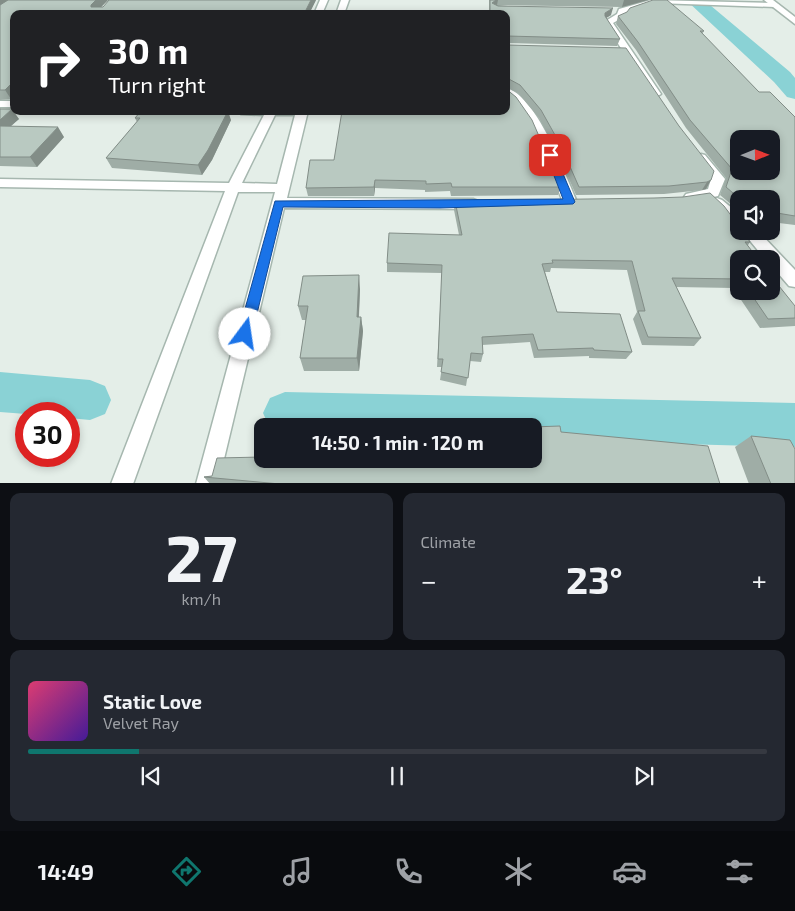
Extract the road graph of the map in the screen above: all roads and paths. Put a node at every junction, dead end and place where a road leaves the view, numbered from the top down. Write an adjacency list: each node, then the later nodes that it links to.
1 (641, 0): 2 (street)
2 (654, 1): 3 (street); 6 (street)
3 (678, 1): 4 (street)
4 (771, 2): 7 (street)
5 (612, 11): 6 (street)
6 (622, 11): 9 (street)
7 (795, 21)
8 (510, 92): 18 (street)
9 (665, 107)
10 (269, 115): 14 (street)
11 (301, 115): 16 (street)
12 (691, 145): 15 (street)
13 (0, 183): 14 (street)
14 (239, 188): 16 (street); 23 (street)
15 (708, 195): 17 (street); 20 (street)
16 (280, 196): 19 (street); 24 (street)
17 (678, 198)
18 (570, 202)
19 (490, 203)
20 (730, 214)
21 (757, 240): 22 (street)
22 (795, 281)
23 (122, 483)
24 (207, 483)

